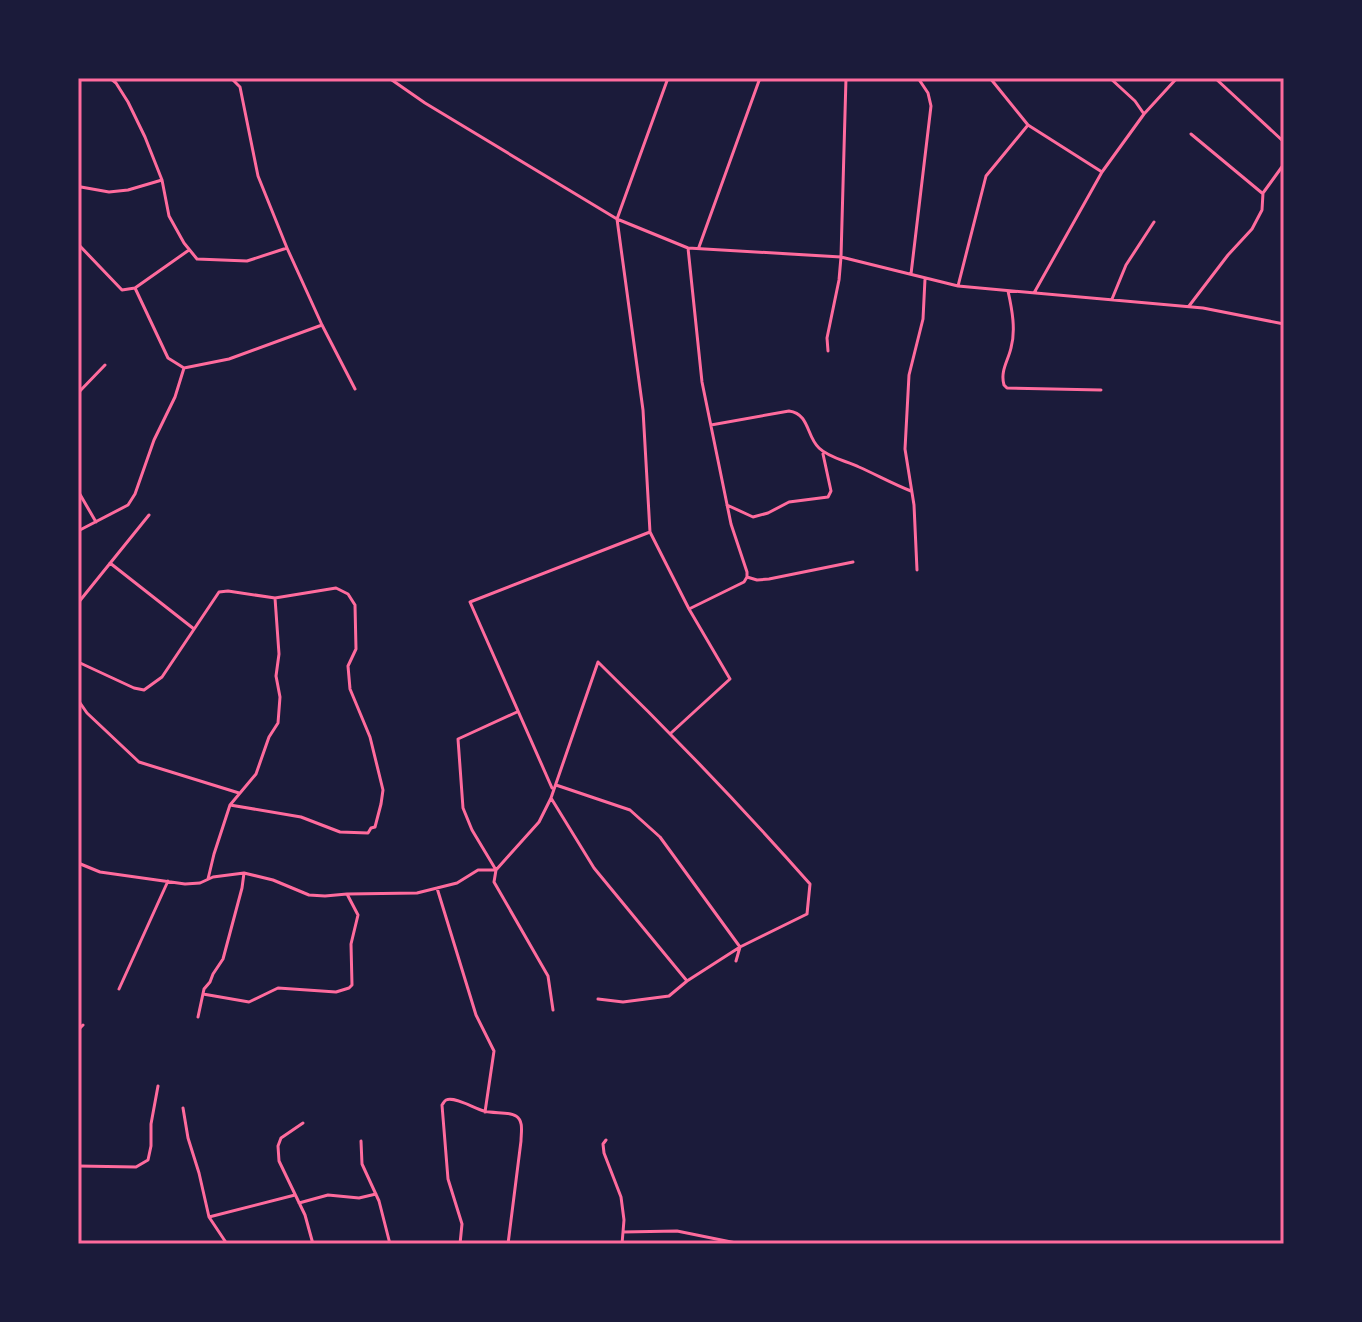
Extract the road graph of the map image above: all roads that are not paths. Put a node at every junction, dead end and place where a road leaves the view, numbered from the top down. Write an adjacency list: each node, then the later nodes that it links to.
1 (110, 78): 13 (street)
2 (118, 78): 13 (street)
3 (231, 78): 26 (street)
4 (389, 78): 23 (street)
5 (668, 78): 23 (street)
6 (760, 78): 28 (street)
7 (846, 78): 30 (street)
8 (918, 78): 31 (street)
9 (990, 78): 15 (street)
10 (1110, 78): 14 (street)
11 (1177, 78): 14 (street)
12 (1215, 78): 17 (street)
13 (116, 83): 20 (street)
14 (1144, 114): 19 (street)
15 (1028, 125): 19 (street); 33 (street)
16 (1191, 134): 22 (street)
17 (1284, 142)
18 (1284, 164): 22 (street)
19 (1102, 172): 36 (street)
20 (162, 180): 21 (street); 29 (street)
21 (78, 188)
22 (1263, 193): 38 (street)
23 (617, 219): 27 (street); 55 (street)
24 (1154, 222): 37 (street)
25 (78, 244): 34 (street)
26 (287, 248): 29 (street); 40 (street)
27 (688, 248): 28 (street); 47 (street)
28 (699, 248): 30 (street)
29 (189, 250): 34 (street)
30 (841, 257): 31 (street); 41 (street)
31 (911, 276): 32 (street)
32 (925, 279): 33 (street); 50 (street)
33 (958, 286): 35 (street)
34 (135, 288): 43 (street)
35 (1008, 291): 36 (street); 45 (street)
36 (1034, 293): 37 (street)
37 (1111, 300): 38 (street)
38 (1189, 306): 39 (street)
39 (1284, 324)
40 (322, 325): 43 (street); 44 (street)
41 (828, 351)
42 (105, 365): 46 (street)
43 (184, 368): 53 (street)
44 (355, 389)
45 (1101, 390)
46 (78, 393)
47 (711, 425): 48 (street); 51 (street)
48 (823, 452): 50 (street); 51 (street)
49 (78, 491): 53 (street)
50 (911, 492): 58 (street)
51 (727, 505): 59 (street)
52 (149, 515): 57 (street)
53 (96, 522): 54 (street)
54 (78, 531)
55 (650, 532): 62 (street); 66 (street)
56 (853, 562): 59 (street)
57 (110, 563): 61 (street); 63 (street)
58 (917, 570)
59 (747, 577): 62 (street)
60 (275, 598): 63 (street); 70 (street); 72 (street)
61 (78, 603)
62 (689, 609): 67 (street)
63 (194, 629): 64 (street)
64 (78, 662)
65 (78, 700): 70 (street)
66 (517, 712): 69 (street); 74 (street)
67 (671, 733): 68 (street); 80 (street)
68 (556, 785): 69 (street); 80 (street)
69 (552, 790): 71 (street)
70 (239, 793): 72 (street)
71 (551, 798): 74 (street); 82 (street)
72 (230, 805): 76 (street)
73 (78, 863): 77 (street)
74 (496, 870): 78 (street); 86 (street)
75 (244, 873): 76 (street); 79 (street); 84 (street)
76 (208, 879): 77 (street)
77 (168, 881): 83 (street)
78 (437, 888): 79 (street); 92 (street)
79 (347, 894): 84 (street)
80 (740, 947): 81 (street); 82 (street)
81 (736, 961)
82 (687, 981): 85 (street)
83 (119, 989)
84 (203, 994): 87 (street)
85 (598, 999)
86 (553, 1010)
87 (198, 1017)
88 (83, 1025): 89 (street)
89 (78, 1030)
90 (158, 1086): 96 (street)
91 (183, 1108): 100 (street)
92 (485, 1112): 105 (street); 106 (street)
93 (303, 1123): 98 (street)
94 (606, 1140): 101 (street)
95 (361, 1141): 97 (street)
96 (78, 1166)
97 (376, 1194): 99 (street); 104 (street)
98 (295, 1195): 99 (street); 100 (street)
99 (299, 1203): 103 (street)
100 (209, 1217): 102 (street)
101 (623, 1232): 107 (street); 108 (street)
102 (226, 1243)
103 (313, 1244)
104 (390, 1244)
105 (460, 1244)
106 (508, 1244)
107 (622, 1244)
108 (741, 1244)

